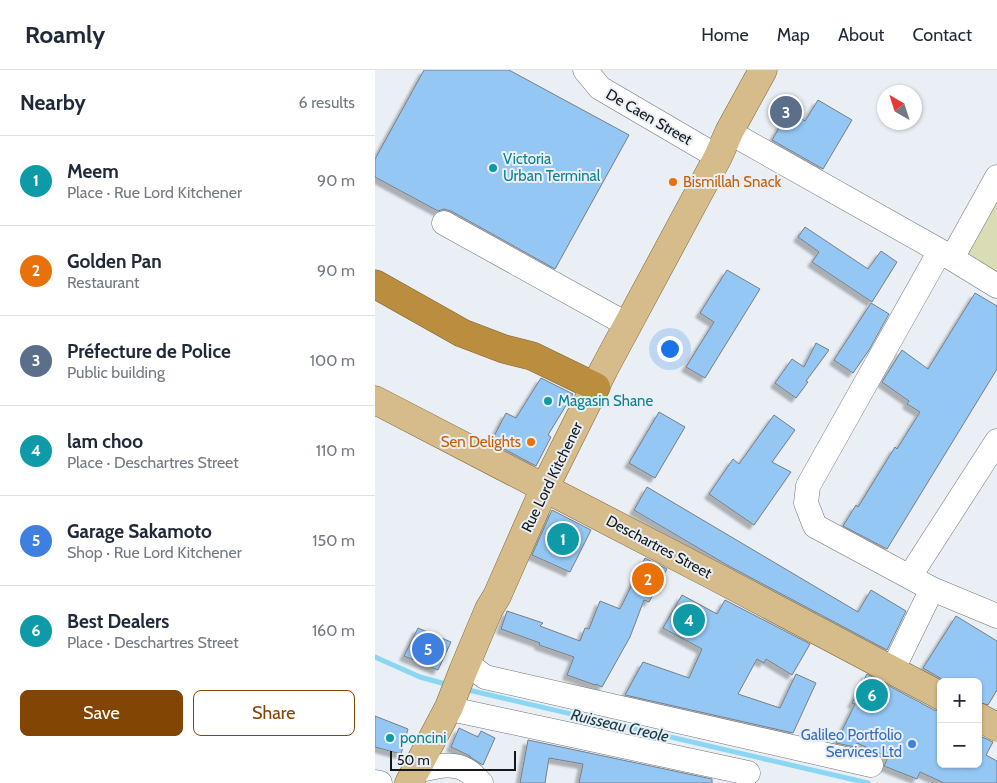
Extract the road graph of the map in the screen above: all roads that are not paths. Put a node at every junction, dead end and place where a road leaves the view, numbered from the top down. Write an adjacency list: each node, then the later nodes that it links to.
1 (585, 70): 4 (street, De Caen Street)
2 (763, 70): 3 (main road, Rue Lord Kitchener)
3 (729, 132): 4 (main road, Rue Lord Kitchener); 7 (street)
4 (718, 157): 10 (main road, Rue Lord Kitchener)
5 (997, 177): 7 (street)
6 (444, 223): 10 (street)
7 (946, 254): 9 (street); 15 (street)
8 (375, 284): 11 (highway)
9 (997, 286)
10 (628, 325): 11 (main road, Rue Lord Kitchener)
11 (596, 387): 14 (main road, Rue Lord Kitchener)
12 (375, 400): 14 (main road, Deschartres Street)
13 (997, 441): 15 (street)
14 (545, 488): 18 (main road, Deschartres Street); 19 (main road, Rue Lord Kitchener)
15 (910, 576): 16 (street)
16 (932, 589): 17 (street); 18 (street)
17 (997, 616)
18 (892, 671): 20 (main road, Deschartres Street)
19 (458, 684): 23 (street); 24 (street); 25 (main road, Rue Lord Kitchener)
20 (937, 694)
21 (982, 719): 22 (main road)
22 (997, 727)
23 (871, 764)
24 (748, 773)
25 (412, 777): 28 (street)
26 (375, 782): 27 (street)
27 (380, 783)
28 (481, 783)

